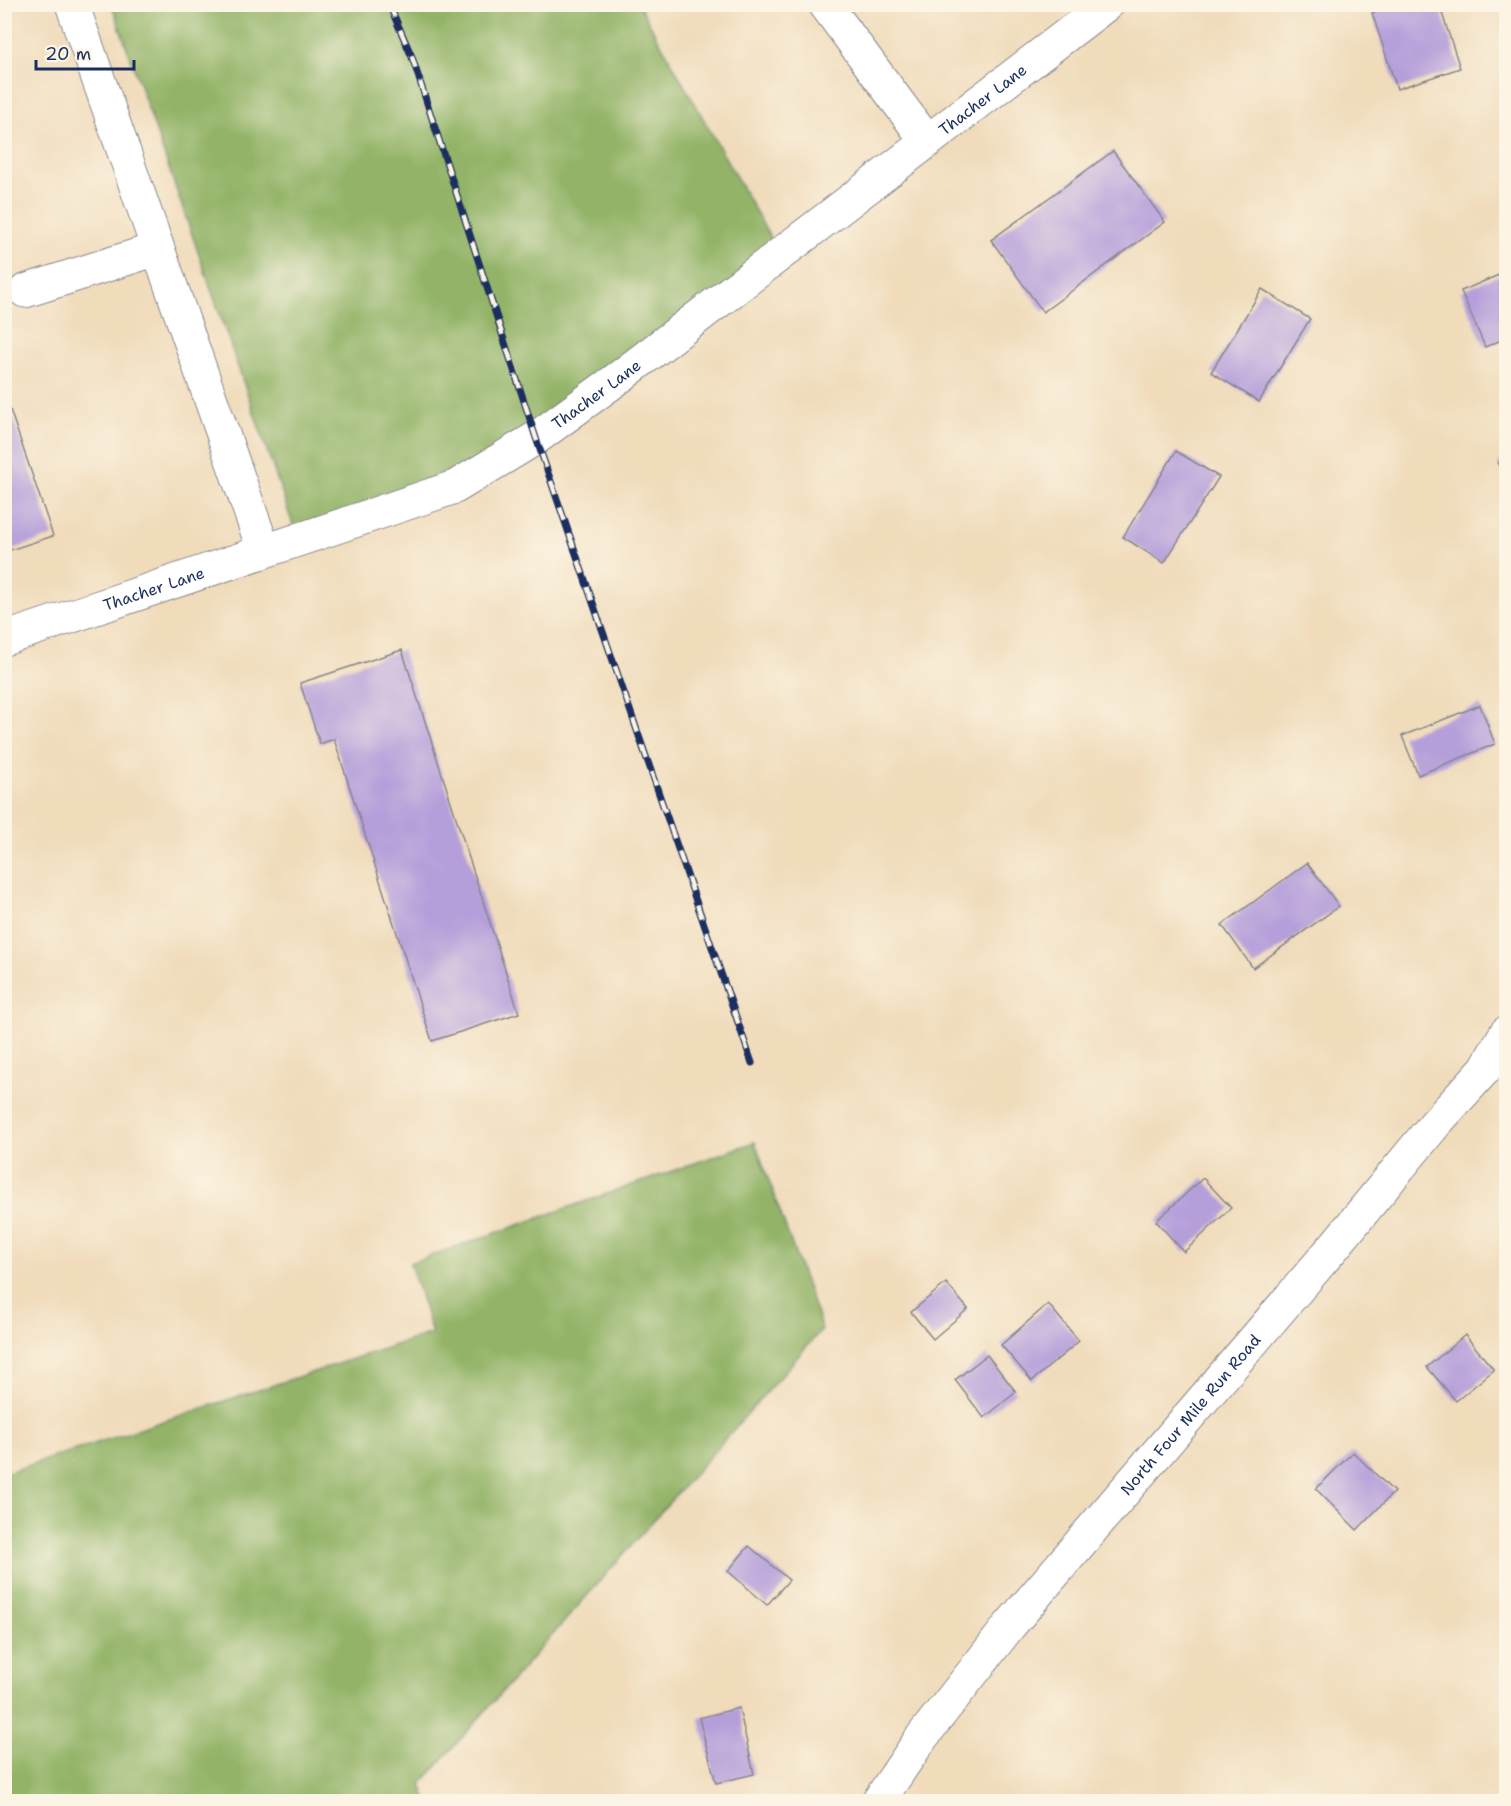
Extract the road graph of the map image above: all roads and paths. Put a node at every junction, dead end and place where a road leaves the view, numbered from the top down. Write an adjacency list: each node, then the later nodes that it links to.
1 (72, 4): 5 (street)
2 (825, 4): 4 (street)
3 (1107, 4): 4 (street, Thacher Lane)
4 (926, 140): 7 (street, Thacher Lane)
5 (158, 249): 6 (street); 7 (street)
6 (25, 291)
7 (264, 550): 8 (street, Thacher Lane)
8 (4, 639)
9 (1506, 1033): 10 (street, North Four Mile Run Road)
10 (1496, 1066): 11 (street, North Four Mile Run Road)
11 (878, 1802)

